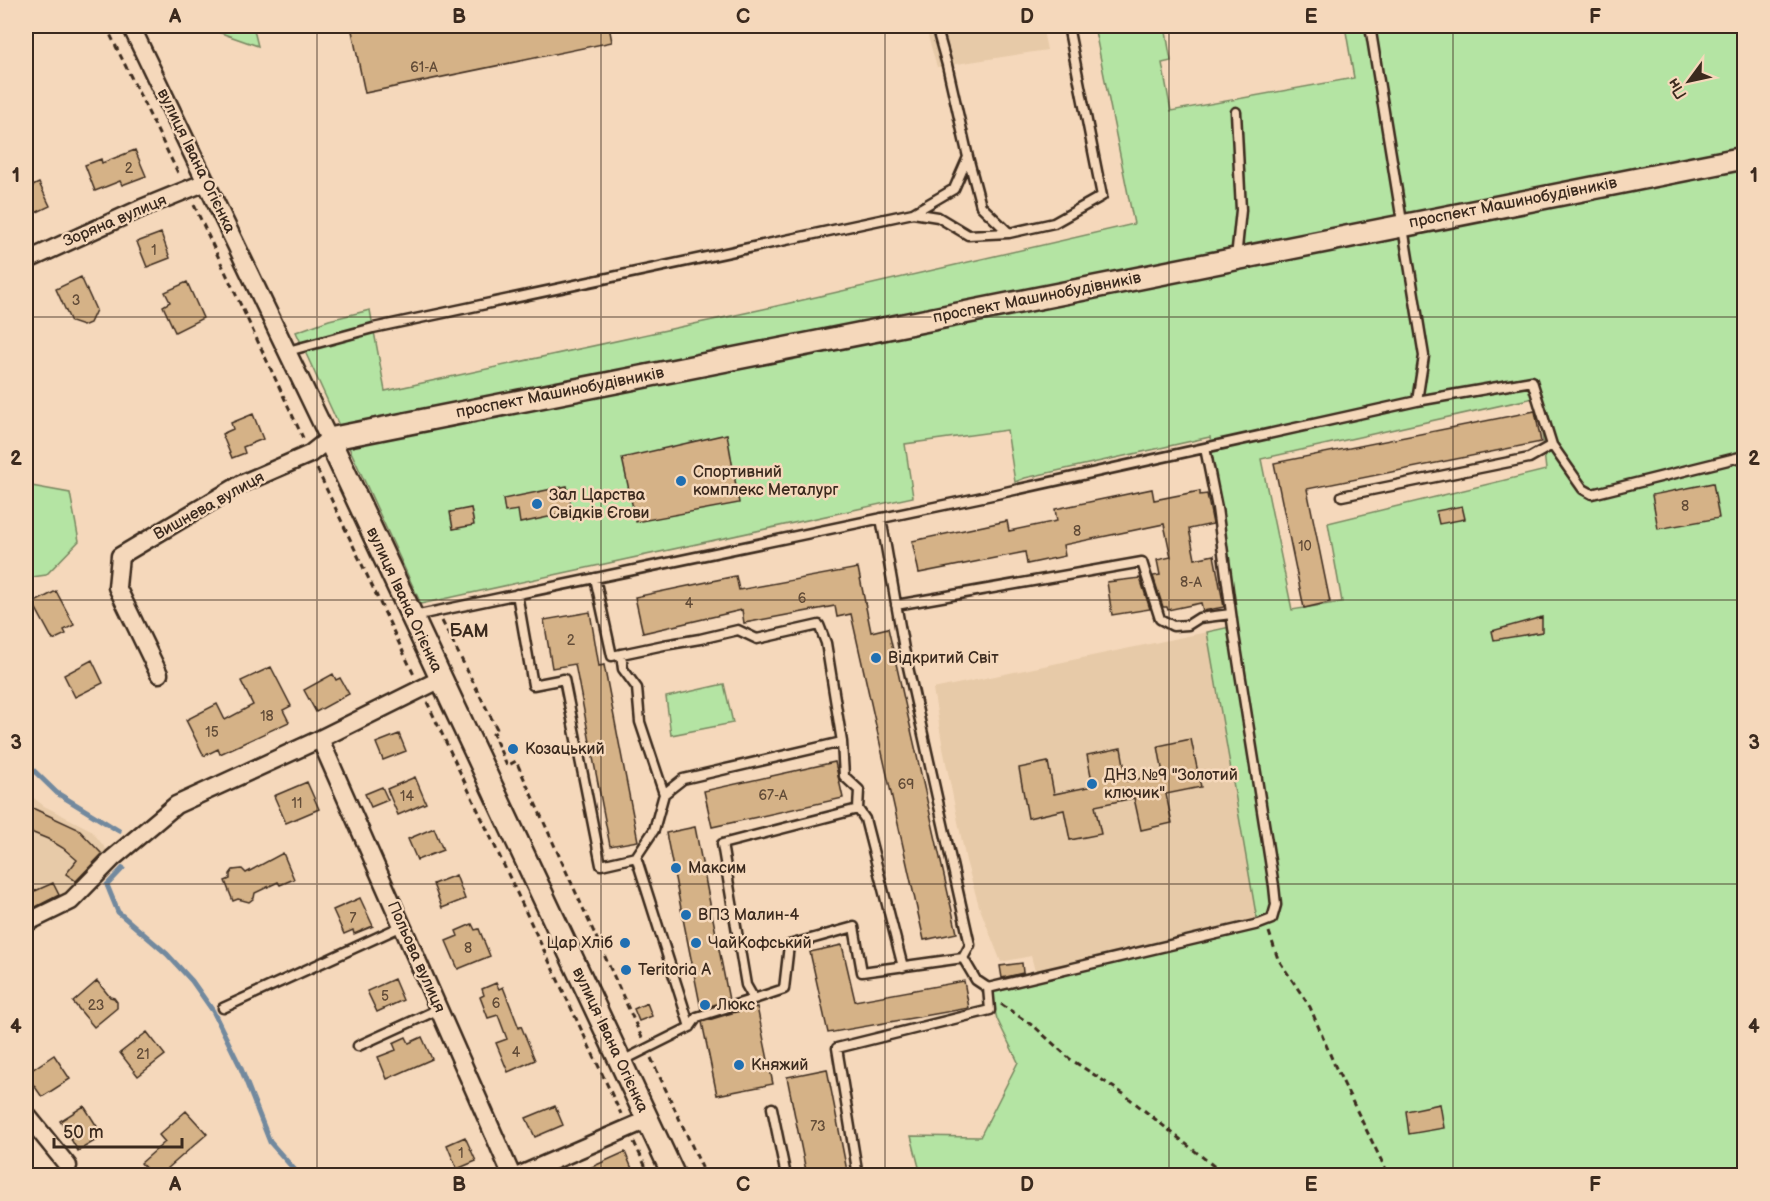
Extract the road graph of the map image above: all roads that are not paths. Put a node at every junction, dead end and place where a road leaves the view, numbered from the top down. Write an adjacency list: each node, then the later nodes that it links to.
1 (131, 26): 8 (street, вулиця Івана Огієнка)
2 (936, 26): 6 (lane)
3 (1068, 26): 11 (lane)
4 (1371, 26): 10 (lane)
5 (1236, 112): 12 (lane)
6 (968, 157): 9 (lane); 11 (lane)
7 (1744, 158): 10 (street, проспект Машинобудівників)
8 (206, 182): 13 (street, Зоряна вулиця); 14 (street, вулиця Івана Огієнка)
9 (913, 213): 11 (lane); 14 (lane)
10 (1403, 226): 12 (street, проспект Машинобудівників); 15 (lane)
11 (1009, 233)
12 (1236, 259): 16 (street, проспект Машинобудівників)
13 (26, 261)
14 (288, 351): 16 (street, вулиця Івана Огієнка)
15 (1417, 401): 17 (lane); 18 (lane)
16 (329, 439): 26 (street, вулиця Івана Огієнка); 28 (street, Вишнева вулиця)
17 (1552, 445): 19 (lane); 20 (lane)
18 (1205, 448): 21 (lane); 25 (lane)
19 (1744, 456)
20 (1342, 496)
21 (881, 518): 22 (lane); 24 (lane)
22 (595, 578): 23 (lane); 27 (lane)
23 (517, 594): 26 (lane); 34 (lane)
24 (896, 605): 25 (lane); 37 (lane)
25 (1231, 614): 39 (lane)
26 (412, 616): 29 (street, вулиця Івана Огієнка)
27 (621, 654): 31 (lane); 32 (lane)
28 (159, 674)
29 (441, 679): 30 (street); 45 (street, вулиця Івана Огієнка)
30 (320, 739): 35 (street); 36 (street, Польова вулиця)
31 (842, 742): 32 (lane); 33 (lane)
32 (664, 794): 34 (lane)
33 (858, 809): 38 (lane); 40 (lane)
34 (636, 857): 43 (lane)
35 (26, 923)
36 (402, 926): 41 (lane); 42 (street, Польова вулиця)
37 (963, 958): 38 (lane); 39 (lane)
38 (903, 967): 40 (lane)
39 (988, 988): 54 (lane)
40 (754, 999): 43 (lane)
41 (224, 1008)
42 (440, 1009): 44 (lane); 50 (street, Польова вулиця)
43 (690, 1027): 45 (lane)
44 (358, 1046)
45 (620, 1062): 48 (street, вулиця Івана Огієнка)
46 (772, 1108): 53 (lane)
47 (26, 1114): 49 (street)
48 (648, 1120): 51 (street); 52 (street, вулиця Івана Огієнка)
49 (68, 1166)
50 (512, 1176)
51 (518, 1176)
52 (674, 1176)
53 (786, 1176)
54 (858, 1176)

